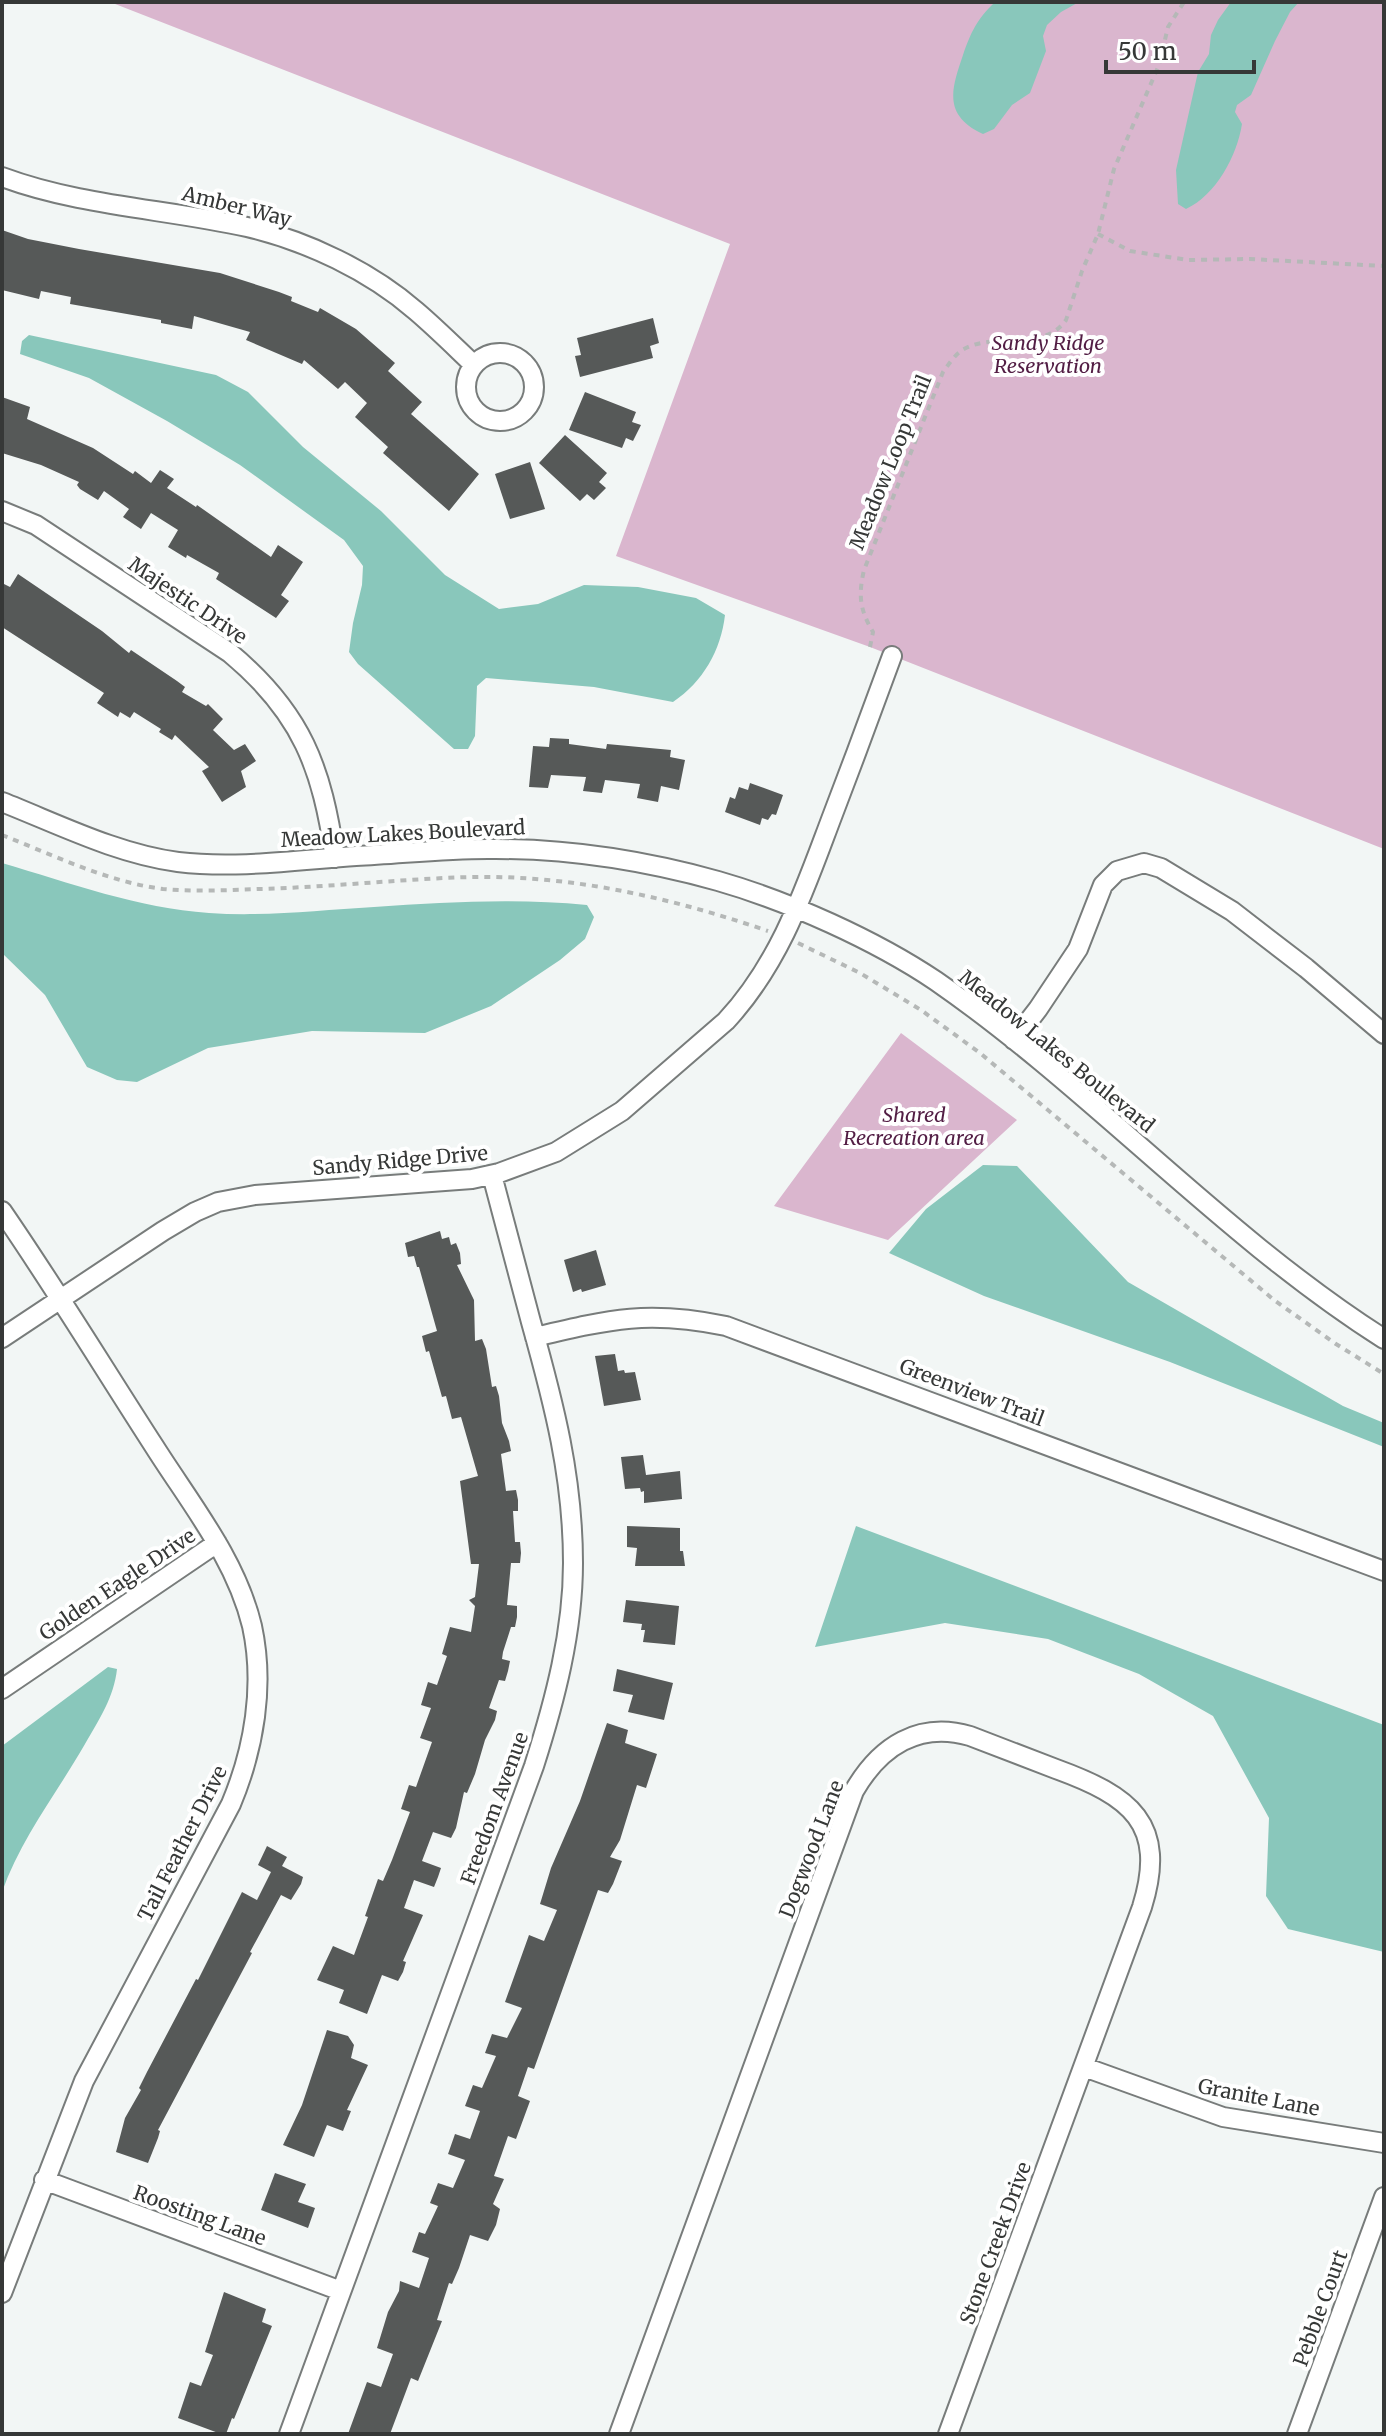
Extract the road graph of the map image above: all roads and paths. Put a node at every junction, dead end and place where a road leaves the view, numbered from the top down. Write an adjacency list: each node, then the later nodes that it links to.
1 (1184, 2): 3 (path, Meadow Loop Trail)
2 (2, 177): 5 (street, Amber Way)
3 (1098, 234): 4 (path); 7 (path, Meadow Loop Trail)
4 (1384, 266)
5 (474, 365)
6 (2, 511): 10 (street, Majestic Drive)
7 (870, 647)
8 (892, 656): 11 (street, Sandy Ridge Drive)
9 (2, 802): 10 (street, Meadow Lakes Boulevard)
10 (335, 858): 11 (street, Meadow Lakes Boulevard)
11 (797, 910): 13 (street, Meadow Lakes Boulevard); 14 (street, Sandy Ridge Drive)
12 (1384, 1034): 13 (street)
13 (1014, 1040): 19 (street, Meadow Lakes Boulevard)
14 (492, 1175): 16 (street, Sandy Ridge Drive); 17 (street, Freedom Avenue)
15 (2, 1211): 16 (street, Tail Feather Drive)
16 (62, 1298): 18 (street, Sandy Ridge Drive); 20 (street, Tail Feather Drive)
17 (535, 1337): 21 (street, Greenview Trail); 27 (street, Freedom Avenue)
18 (2, 1338)
19 (1384, 1339)
20 (217, 1543): 22 (street, Golden Eagle Drive); 25 (street, Tail Feather Drive)
21 (1384, 1571)
22 (2, 1689)
23 (1084, 2067): 24 (street, Granite Lane); 30 (street, Dogwood Lane); 31 (street, Stone Creek Drive)
24 (1384, 2143)
25 (44, 2180): 27 (street, Roosting Lane); 28 (street, Tail Feather Drive)
26 (1384, 2197): 32 (street, Pebble Court)
27 (341, 2291): 29 (street, Freedom Avenue)
28 (2, 2293)
29 (289, 2434)
30 (619, 2434)
31 (948, 2434)
32 (1297, 2434)

